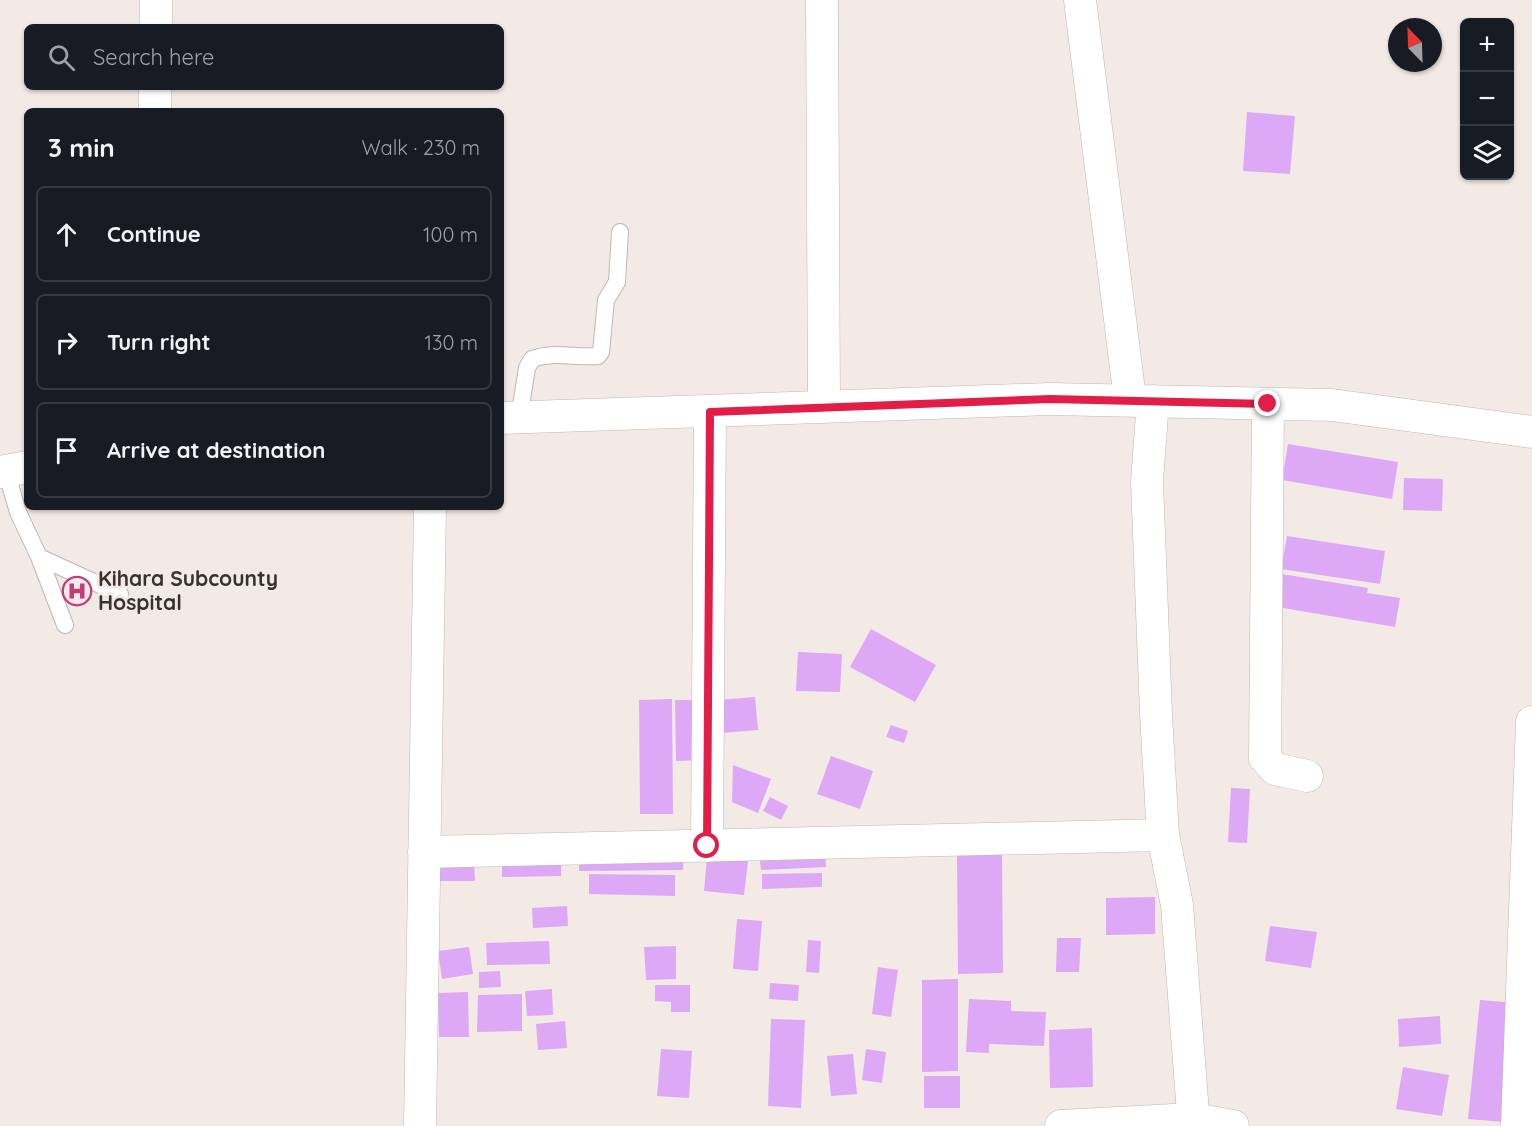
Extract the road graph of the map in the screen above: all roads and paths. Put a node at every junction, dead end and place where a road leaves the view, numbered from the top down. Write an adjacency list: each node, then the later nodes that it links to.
1 (156, 0): 4 (street)
2 (822, 0): 10 (street)
3 (1080, 0): 8 (street)
4 (156, 24)
5 (155, 90): 6 (street)
6 (155, 108)
7 (620, 232): 12 (lane)
8 (1141, 400): 9 (street); 10 (street); 21 (street)
9 (1268, 404): 13 (street); 20 (street)
10 (824, 407): 11 (street)
11 (710, 412): 12 (street); 22 (street)
12 (510, 418)
13 (1532, 432)
14 (11, 470): 16 (lane)
15 (430, 510): 23 (street)
16 (39, 557): 17 (lane); 18 (lane)
17 (120, 594)
18 (65, 625)
19 (1532, 722): 28 (street)
20 (1306, 776)
21 (1163, 836): 22 (street); 24 (street)
22 (707, 846): 23 (street)
23 (424, 852): 25 (street)
24 (1194, 1123): 26 (street); 27 (street)
25 (420, 1126)
26 (1061, 1126)
27 (1233, 1126)
28 (1517, 1126)

